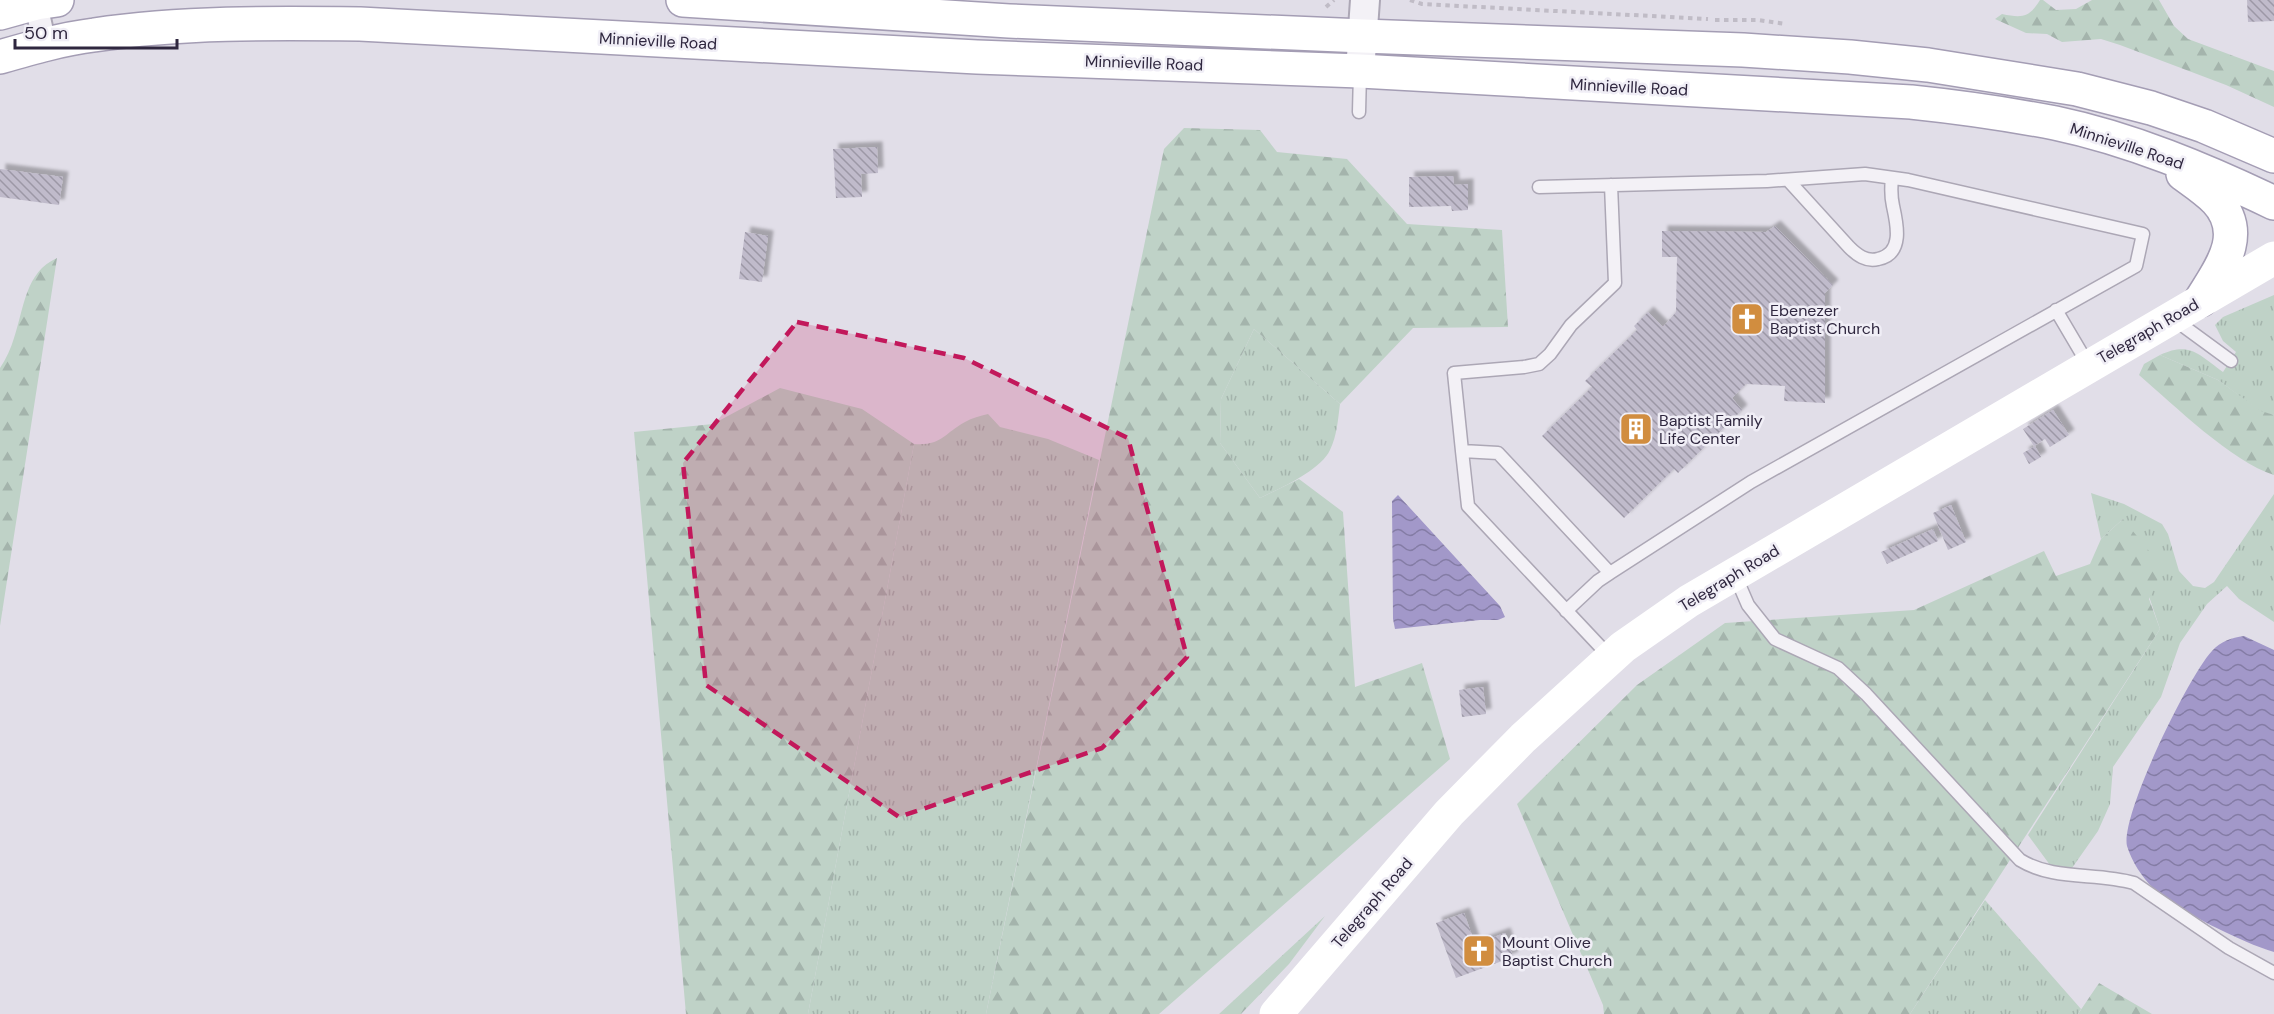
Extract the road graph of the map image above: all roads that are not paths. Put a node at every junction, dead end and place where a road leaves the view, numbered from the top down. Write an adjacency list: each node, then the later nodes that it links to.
1 (683, 0): 5 (main road)
2 (1365, 0): 5 (street)
3 (43, 1): 4 (main road); 6 (street)
4 (0, 14)
5 (1363, 36): 8 (street); 11 (main road)
6 (45, 45): 7 (main road, Minnieville Road); 8 (main road, Minnieville Road)
7 (0, 57)
8 (1360, 71): 9 (lane); 10 (main road, Minnieville Road)
9 (1359, 112)
10 (2158, 154): 16 (main road, Minnieville Road); 18 (main road)
11 (2274, 156)
12 (1892, 178): 13 (lane); 13 (lane); 19 (lane)
13 (1788, 180): 14 (lane)
14 (1611, 185): 15 (lane); 23 (lane)
15 (1539, 186)
16 (2274, 203)
17 (2274, 258): 18 (main road, Telegraph Road)
18 (2201, 300): 20 (main road, Telegraph Road)
19 (2056, 310): 22 (lane); 24 (lane)
20 (2171, 317): 21 (lane); 22 (main road, Telegraph Road)
21 (2231, 361)
22 (2089, 366): 25 (main road, Telegraph Road)
23 (1462, 451): 24 (lane); 26 (lane)
24 (1610, 573): 26 (lane)
25 (1735, 574): 27 (main road, Telegraph Road); 28 (lane)
26 (1566, 611): 27 (lane)
27 (1610, 657): 29 (main road, Telegraph Road)
28 (2274, 974)
29 (1276, 1014)

